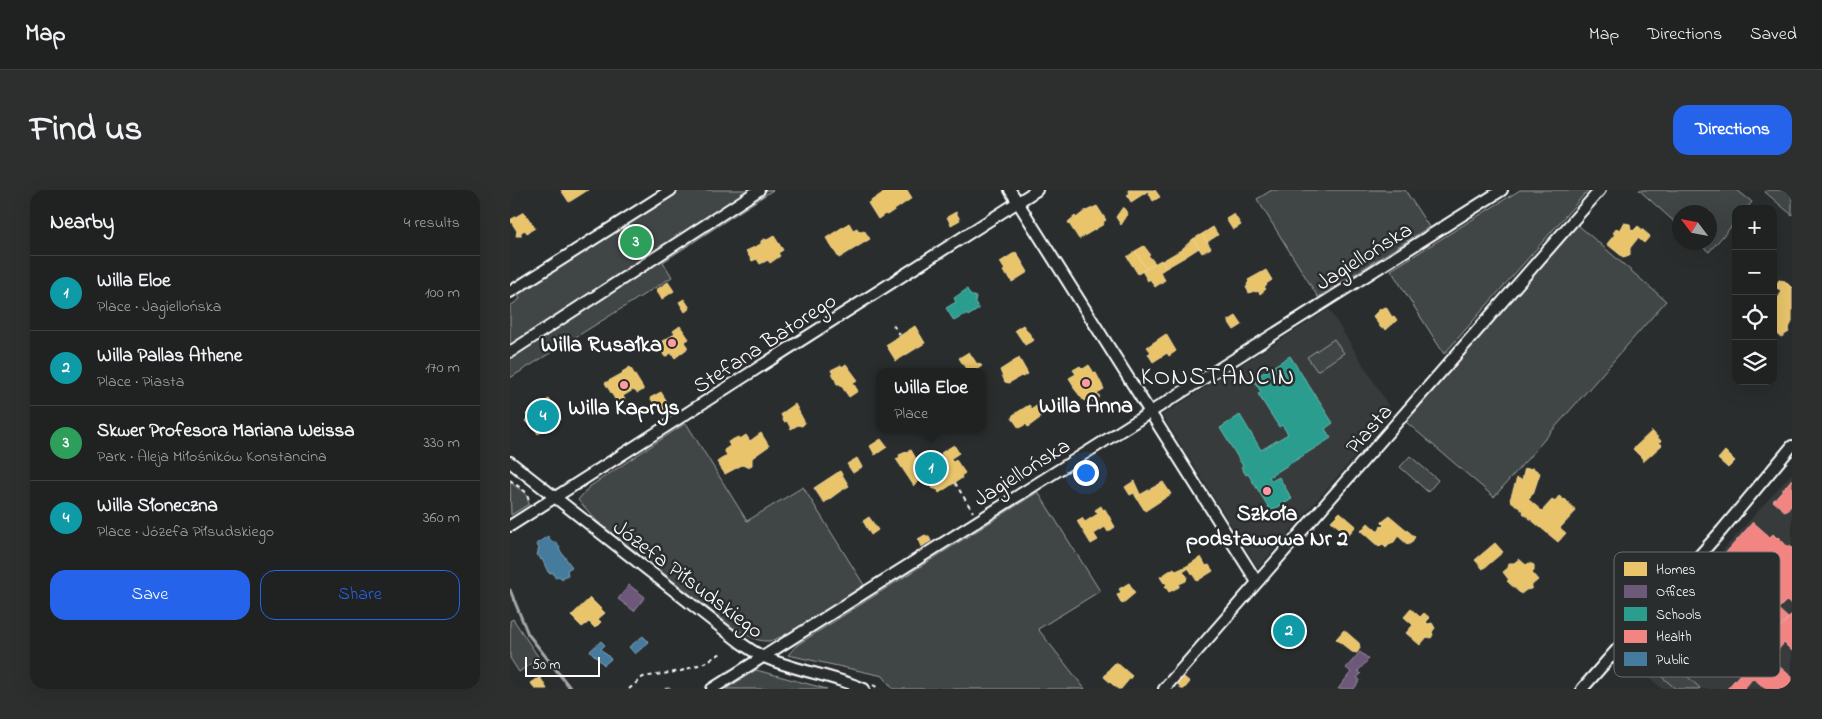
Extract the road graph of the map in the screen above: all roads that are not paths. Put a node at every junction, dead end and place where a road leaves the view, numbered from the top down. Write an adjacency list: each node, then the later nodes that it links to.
1 (671, 190): 8 (street)
2 (758, 190): 9 (street)
3 (1010, 190): 7 (street)
4 (1037, 190): 7 (street, Stefana Batorego)
5 (1502, 190): 10 (street, Jagiellońska)
6 (1600, 190): 16 (street, Piasta)
7 (1017, 202): 10 (street); 13 (street, Stefana Batorego)
8 (510, 292)
9 (510, 352)
10 (1151, 412): 16 (street); 18 (street, Jagiellońska)
11 (1792, 446): 15 (street)
12 (510, 462): 13 (street, Józefa Piłsudskiego)
13 (556, 498): 14 (street, Stefana Batorego); 18 (street, Józefa Piłsudskiego)
14 (510, 526)
15 (1703, 552)
16 (1257, 582): 21 (street, Piasta)
17 (1614, 653): 22 (street)
18 (762, 656): 19 (street, Jagiellońska); 20 (street, Józefa Piłsudskiego)
19 (712, 689)
20 (864, 689)
21 (1164, 689)
22 (1582, 689)

